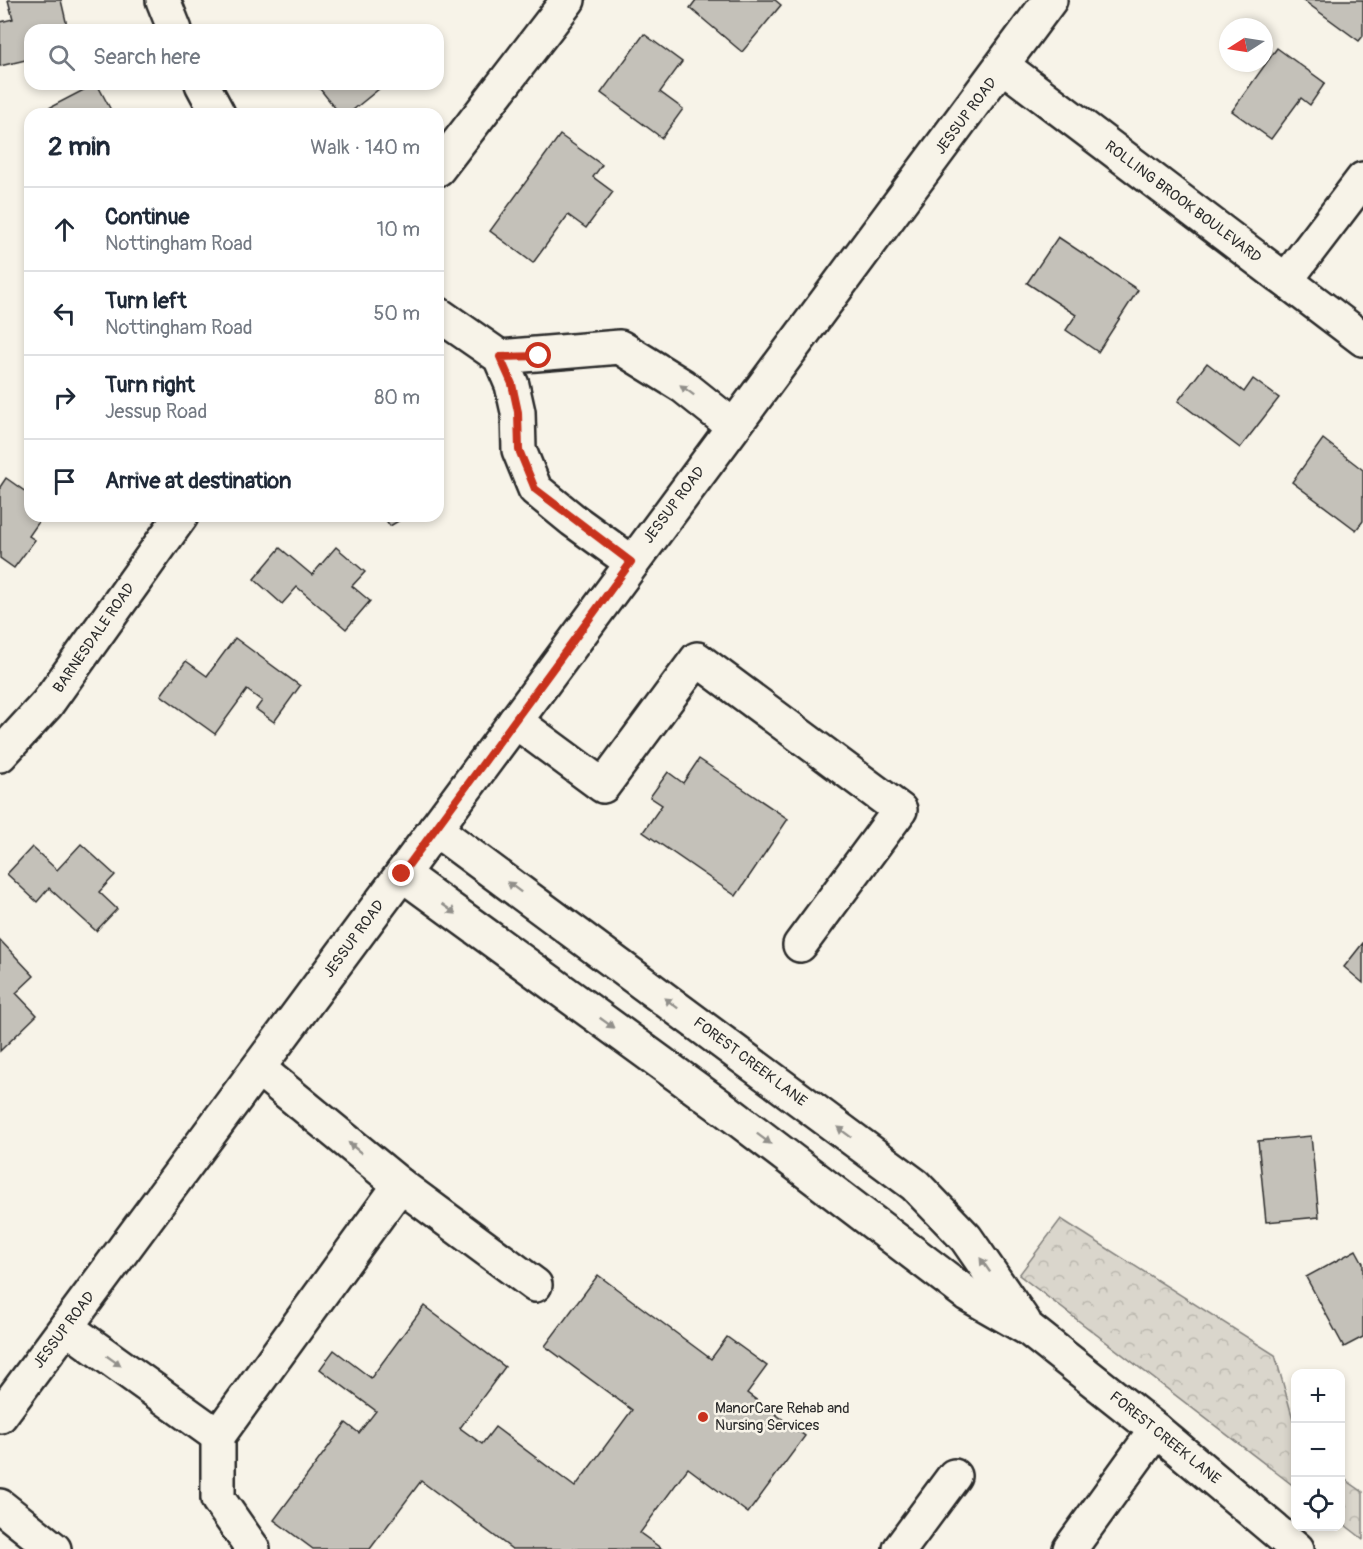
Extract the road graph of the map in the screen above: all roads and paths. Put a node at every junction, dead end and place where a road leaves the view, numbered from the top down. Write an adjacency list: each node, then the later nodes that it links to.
1 (163, 0): 4 (street)
2 (567, 0): 8 (street)
3 (1050, 0): 5 (street, JESSUP ROAD)
4 (173, 24)
5 (1003, 66): 10 (street, ROLLING BROOK BOULEVARD); 14 (street, JESSUP ROAD)
6 (205, 90): 7 (street)
7 (215, 108)
8 (444, 161)
9 (1363, 179): 10 (street)
10 (1286, 280): 12 (street, ROLLING BROOK BOULEVARD)
11 (444, 318): 13 (street)
12 (1363, 339)
13 (500, 357): 14 (street, one-way to 13); 16 (street)
14 (733, 426): 16 (street, JESSUP ROAD)
15 (177, 522): 18 (street, BARNESDALE ROAD)
16 (631, 562): 17 (street, JESSUP ROAD)
17 (515, 721): 19 (street, JESSUP ROAD); 21 (street)
18 (0, 755)
19 (435, 829): 20 (street, JESSUP ROAD); 26 (street, FOREST CREEK LANE, one-way to 19)
20 (402, 874): 22 (street, JESSUP ROAD); 26 (street, FOREST CREEK LANE, one-way to 26)
21 (800, 945)
22 (259, 1069): 23 (street, one-way to 22); 25 (street, JESSUP ROAD)
23 (400, 1185): 24 (street); 29 (street)
24 (535, 1285)
25 (66, 1327): 27 (street, JESSUP ROAD); 29 (street, one-way to 29)
26 (1030, 1330): 28 (street, FOREST CREEK LANE)
27 (0, 1416)
28 (1156, 1430): 35 (street); 36 (street, FOREST CREEK LANE)
29 (218, 1436): 33 (street)
30 (954, 1476): 34 (street)
31 (0, 1506): 32 (street)
32 (54, 1549)
33 (253, 1549)
34 (900, 1549)
35 (1070, 1549)
36 (1297, 1549)

